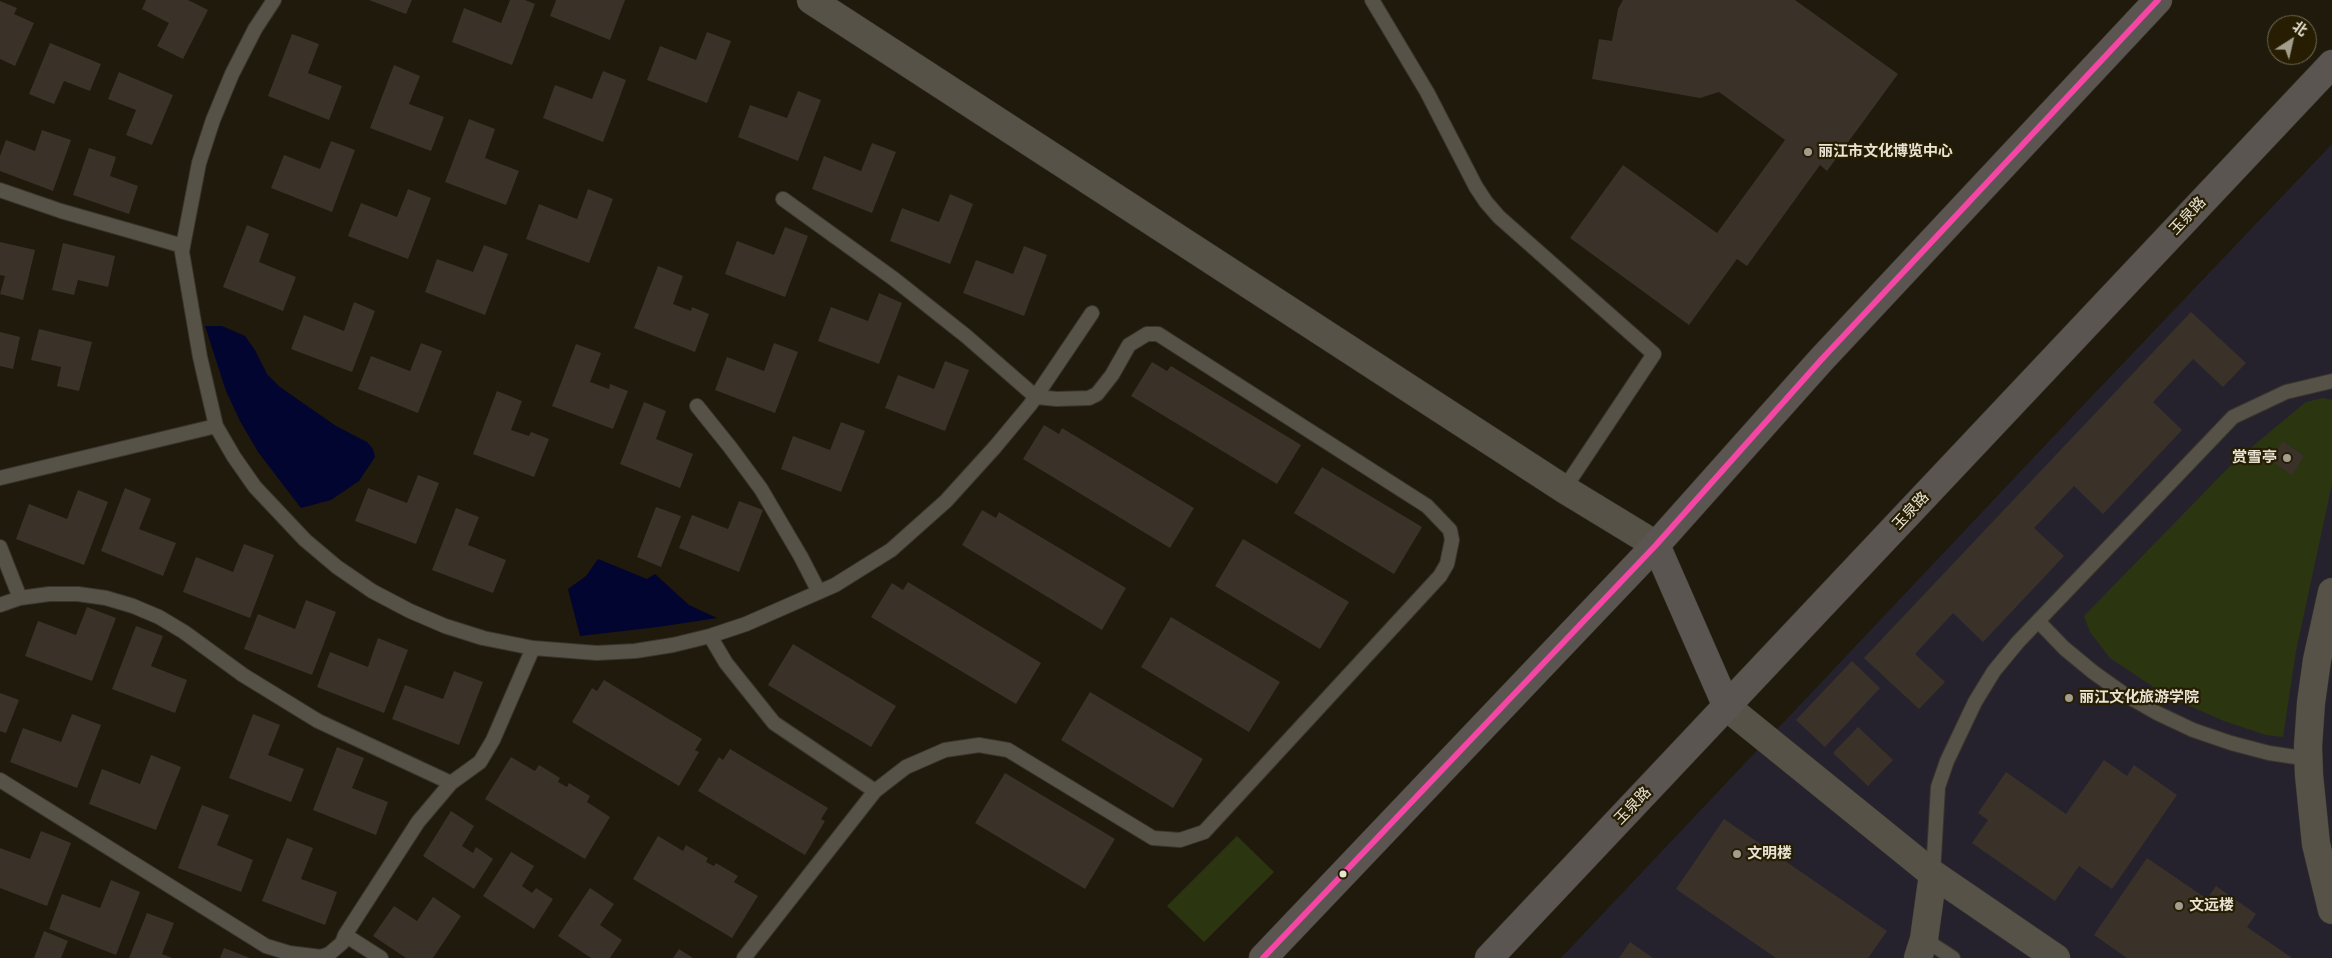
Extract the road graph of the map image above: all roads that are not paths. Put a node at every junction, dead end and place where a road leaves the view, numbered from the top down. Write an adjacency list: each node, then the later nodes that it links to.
1 (274, 0): 8 (lane)
2 (811, 0): 15 (street)
3 (1372, 0): 15 (lane)
4 (2158, 0): 16 (highway)
5 (2332, 64): 25 (highway, 玉泉路)
6 (0, 190): 8 (lane)
7 (784, 199): 11 (lane)
8 (183, 246): 13 (lane)
9 (1092, 313): 11 (lane)
10 (2332, 380): 22 (lane)
11 (1036, 396): 18 (lane); 29 (lane)
12 (697, 406): 18 (lane)
13 (216, 426): 14 (lane); 24 (lane)
14 (0, 478)
15 (1564, 489): 16 (street)
16 (1656, 545): 25 (highway); 36 (highway)
17 (0, 547): 20 (lane)
18 (819, 592): 23 (lane)
19 (2332, 592): 26 (street)
20 (20, 598): 21 (lane); 28 (lane)
21 (0, 605)
22 (2038, 621): 26 (lane); 30 (lane)
23 (710, 636): 24 (lane); 29 (lane)
24 (533, 648): 28 (lane)
25 (1727, 707): 30 (street); 37 (highway, 玉泉路)
26 (2309, 759): 31 (street)
27 (0, 780): 32 (lane)
28 (451, 783): 32 (lane)
29 (875, 791): 35 (lane)
30 (1933, 874): 33 (street); 39 (street)
31 (2332, 910)
32 (344, 935): 34 (lane)
33 (1921, 948): 38 (lane)
34 (381, 958)
35 (744, 958)
36 (1263, 958)
37 (1489, 958)
38 (1953, 958)
39 (2056, 958)

